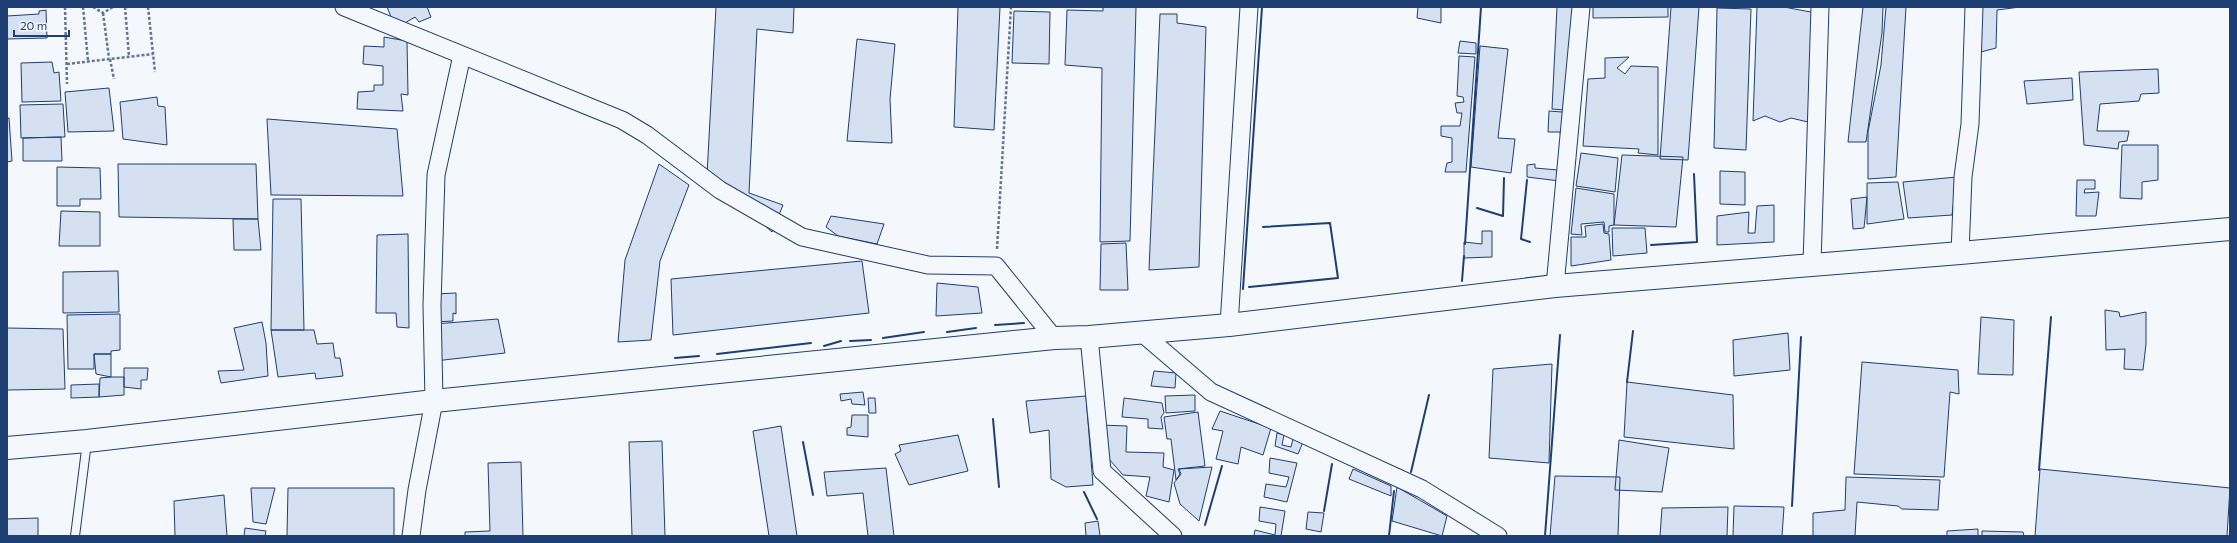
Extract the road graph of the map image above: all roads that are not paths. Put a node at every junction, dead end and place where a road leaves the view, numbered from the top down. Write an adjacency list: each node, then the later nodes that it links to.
1 (344, 7): 6 (street)
2 (1249, 7): 11 (street)
3 (1581, 7): 10 (street)
4 (1820, 7): 9 (street)
5 (1974, 7): 8 (street)
6 (462, 55): 14 (street); 15 (street)
7 (2230, 228): 8 (main road)
8 (1960, 253): 9 (main road)
9 (1812, 264): 10 (main road)
10 (1556, 286): 11 (main road)
11 (1229, 325): 12 (main road)
12 (1142, 333): 13 (main road); 21 (street)
13 (1089, 337): 14 (main road); 18 (street)
14 (1054, 338): 15 (main road)
15 (434, 401): 16 (main road); 20 (street)
16 (88, 441): 17 (main road); 19 (lane)
17 (7, 448)
18 (1167, 533)
19 (75, 536)
20 (411, 536)
21 (1498, 536)

